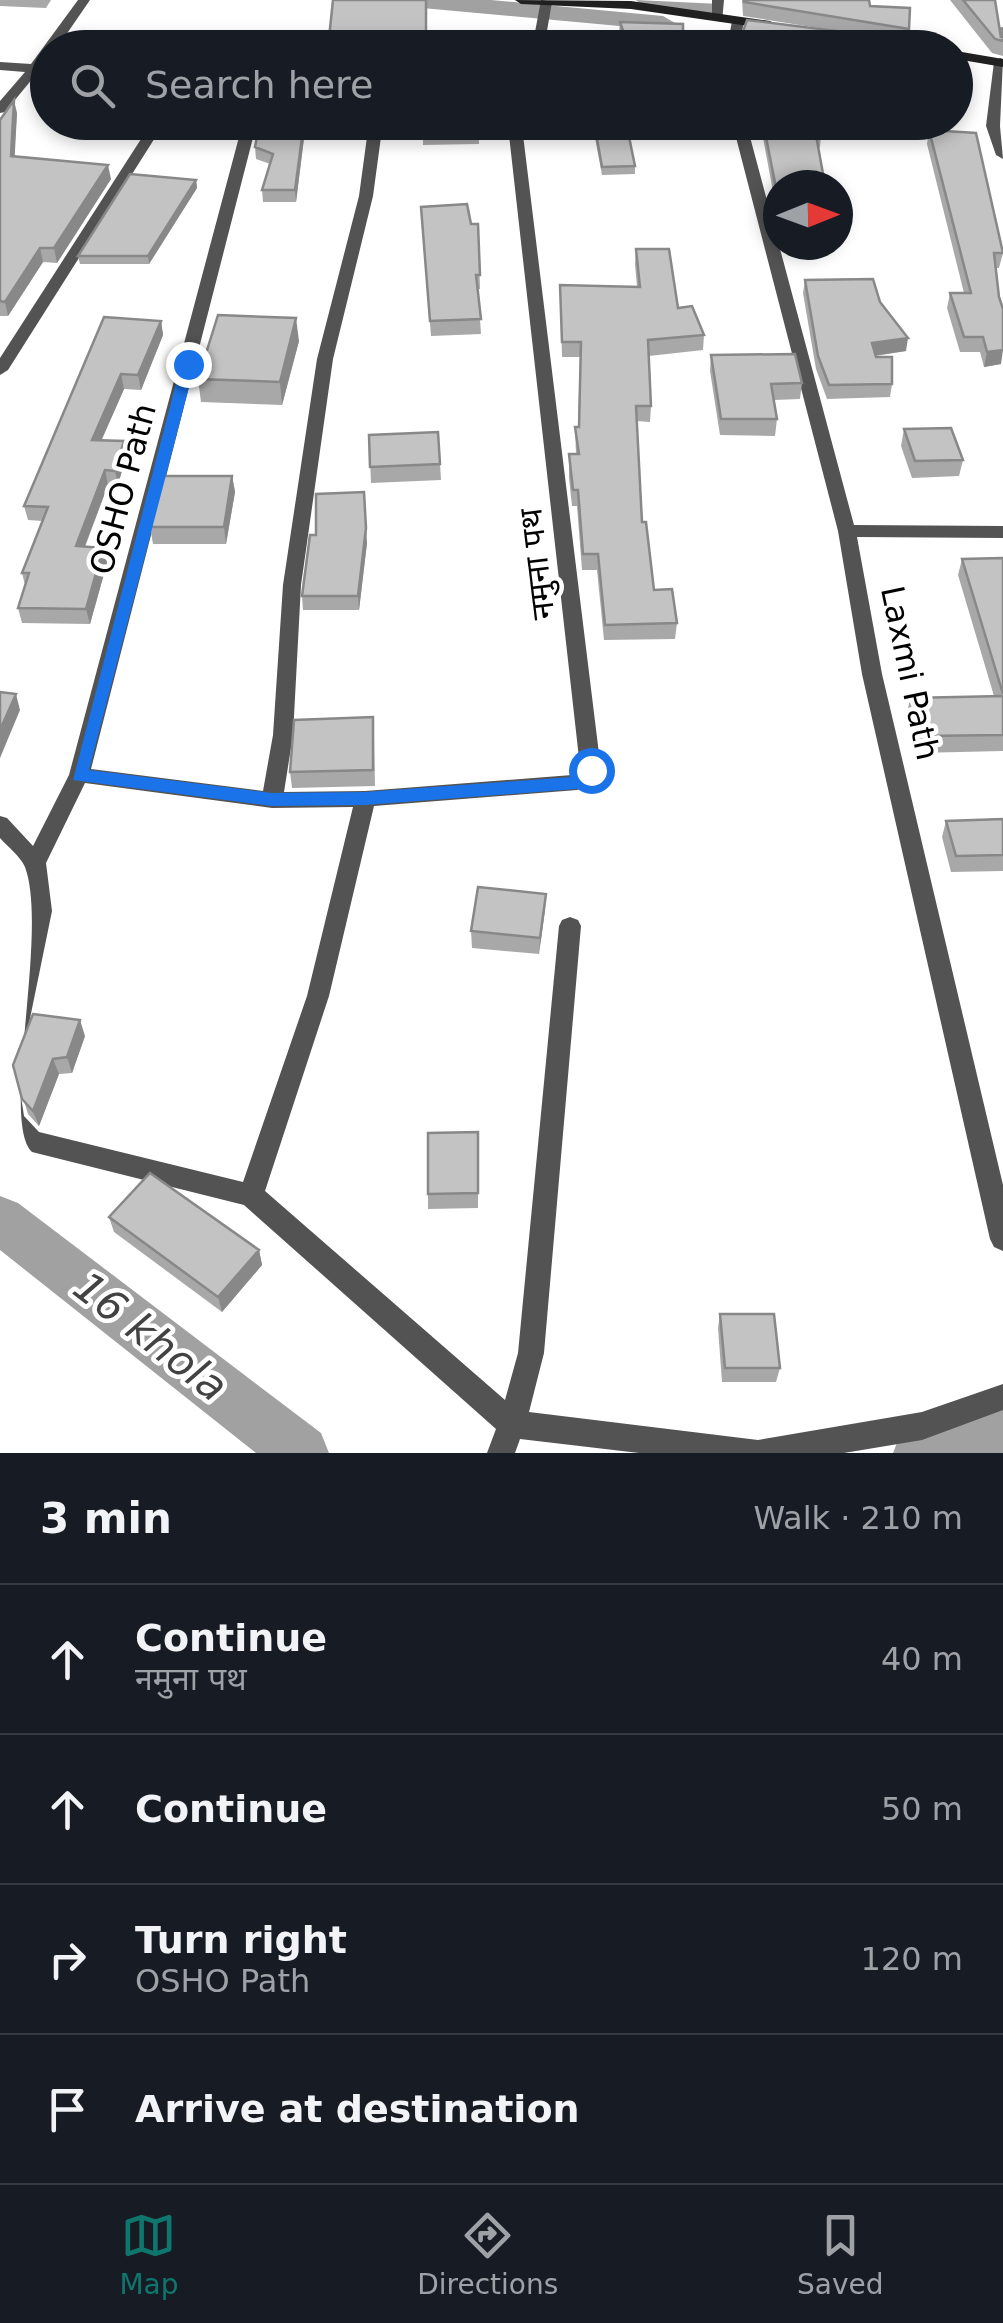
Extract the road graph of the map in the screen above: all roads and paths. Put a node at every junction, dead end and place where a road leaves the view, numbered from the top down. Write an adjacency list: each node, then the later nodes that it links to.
1 (84, 0): 9 (street)
2 (521, 0): 4 (street)
3 (718, 0): 6 (street)
4 (546, 2): 5 (street); 10 (street)
5 (632, 3): 6 (street)
6 (718, 19): 7 (street)
7 (738, 21): 8 (street); 11 (street)
8 (779, 26)
9 (63, 30)
10 (541, 30)
11 (736, 30)
12 (973, 58): 13 (street)
13 (1002, 62): 23 (street)
14 (0, 66): 15 (street)
15 (30, 68)
16 (30, 80): 17 (street)
17 (0, 109)
18 (147, 140): 24 (street)
19 (245, 140): 27 (street, OSHO Path)
20 (374, 140): 29 (street)
21 (517, 140): 28 (street, नमुना पथ)
22 (745, 140): 25 (street, Laxmi Path)
23 (1003, 155)
24 (0, 370)
25 (847, 531): 26 (street); 35 (street, Laxmi Path)
26 (1003, 532)
27 (79, 775): 29 (street); 31 (street, OSHO Path)
28 (365, 798): 29 (street); 34 (street)
29 (272, 800)
30 (0, 824): 31 (street)
31 (35, 863): 33 (street)
32 (570, 926): 37 (street)
33 (9, 1019): 34 (street)
34 (251, 1195): 37 (street)
35 (1003, 1239)
36 (1003, 1397): 39 (street)
37 (512, 1424): 38 (street); 39 (street)
38 (501, 1453)
39 (759, 1453)

